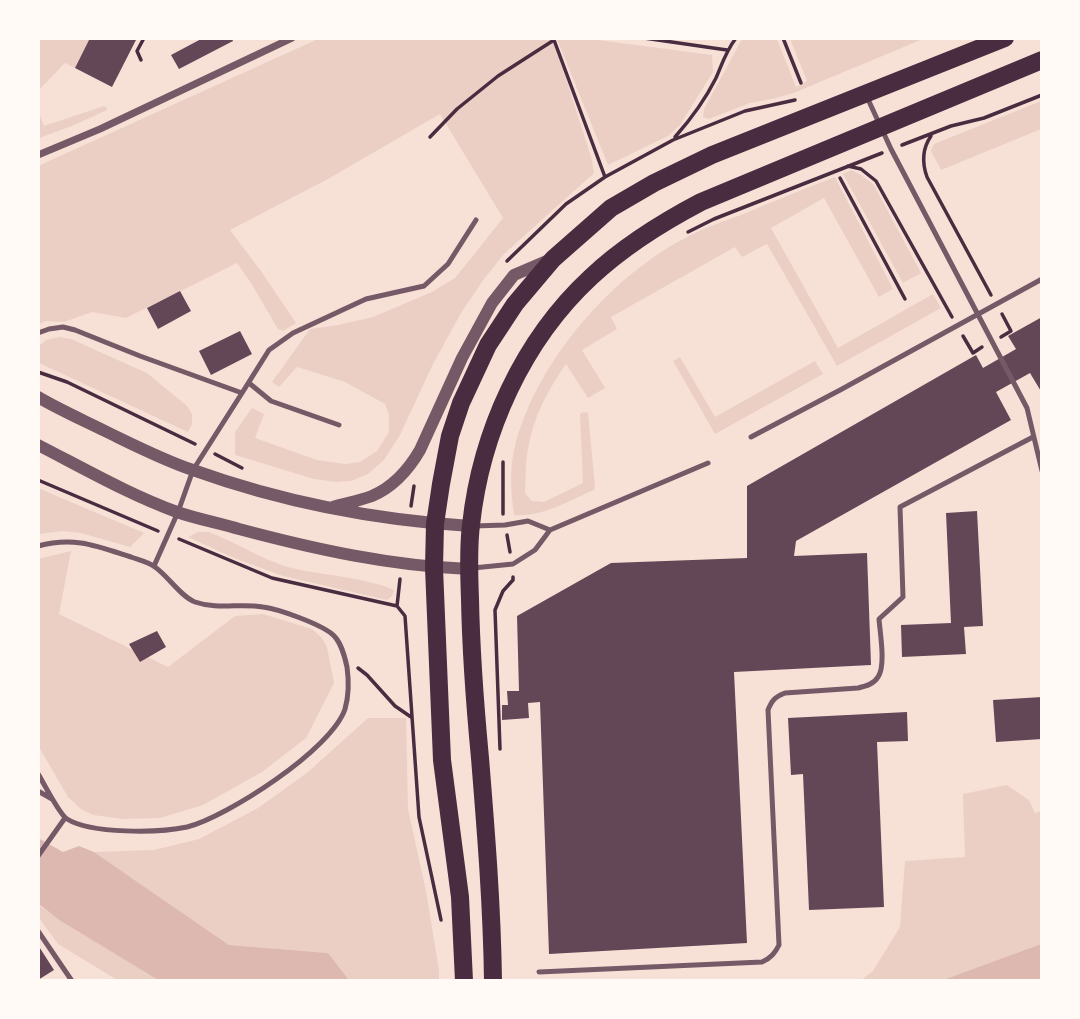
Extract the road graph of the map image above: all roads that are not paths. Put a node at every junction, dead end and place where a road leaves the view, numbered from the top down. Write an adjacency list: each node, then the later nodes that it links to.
1 (292, 38): 6 (street)
2 (1005, 38): 4 (main road)
3 (1041, 60): 5 (main road)
4 (866, 94): 5 (lane); 8 (main road)
5 (880, 127): 10 (lane); 25 (main road)
6 (38, 155)
7 (476, 220): 12 (lane)
8 (553, 259): 22 (street); 24 (main road)
9 (1041, 279): 10 (lane)
10 (977, 315): 16 (lane); 17 (lane)
11 (38, 333): 13 (lane)
12 (249, 383): 13 (lane); 15 (lane)
13 (242, 393): 20 (lane)
14 (38, 397): 20 (street)
15 (339, 425)
16 (751, 437)
17 (1033, 437): 21 (lane); 37 (lane)
18 (38, 444): 23 (street)
19 (708, 463): 26 (lane)
20 (193, 470): 22 (street); 23 (lane)
21 (1041, 471)
22 (328, 508): 24 (street)
23 (178, 512): 28 (lane); 29 (street)
24 (435, 524): 25 (street); 29 (main road)
25 (470, 526): 26 (lane); 30 (main road)
26 (550, 530): 30 (lane)
27 (38, 546): 28 (lane)
28 (154, 566): 34 (lane)
29 (434, 568): 30 (street); 39 (main road)
30 (469, 569): 40 (main road)
31 (38, 774): 33 (lane)
32 (38, 791): 33 (lane)
33 (55, 801): 34 (lane)
34 (65, 818): 35 (lane)
35 (38, 856)
36 (38, 931): 38 (lane)
37 (539, 972)
38 (72, 981)
39 (464, 981)
40 (493, 981)

